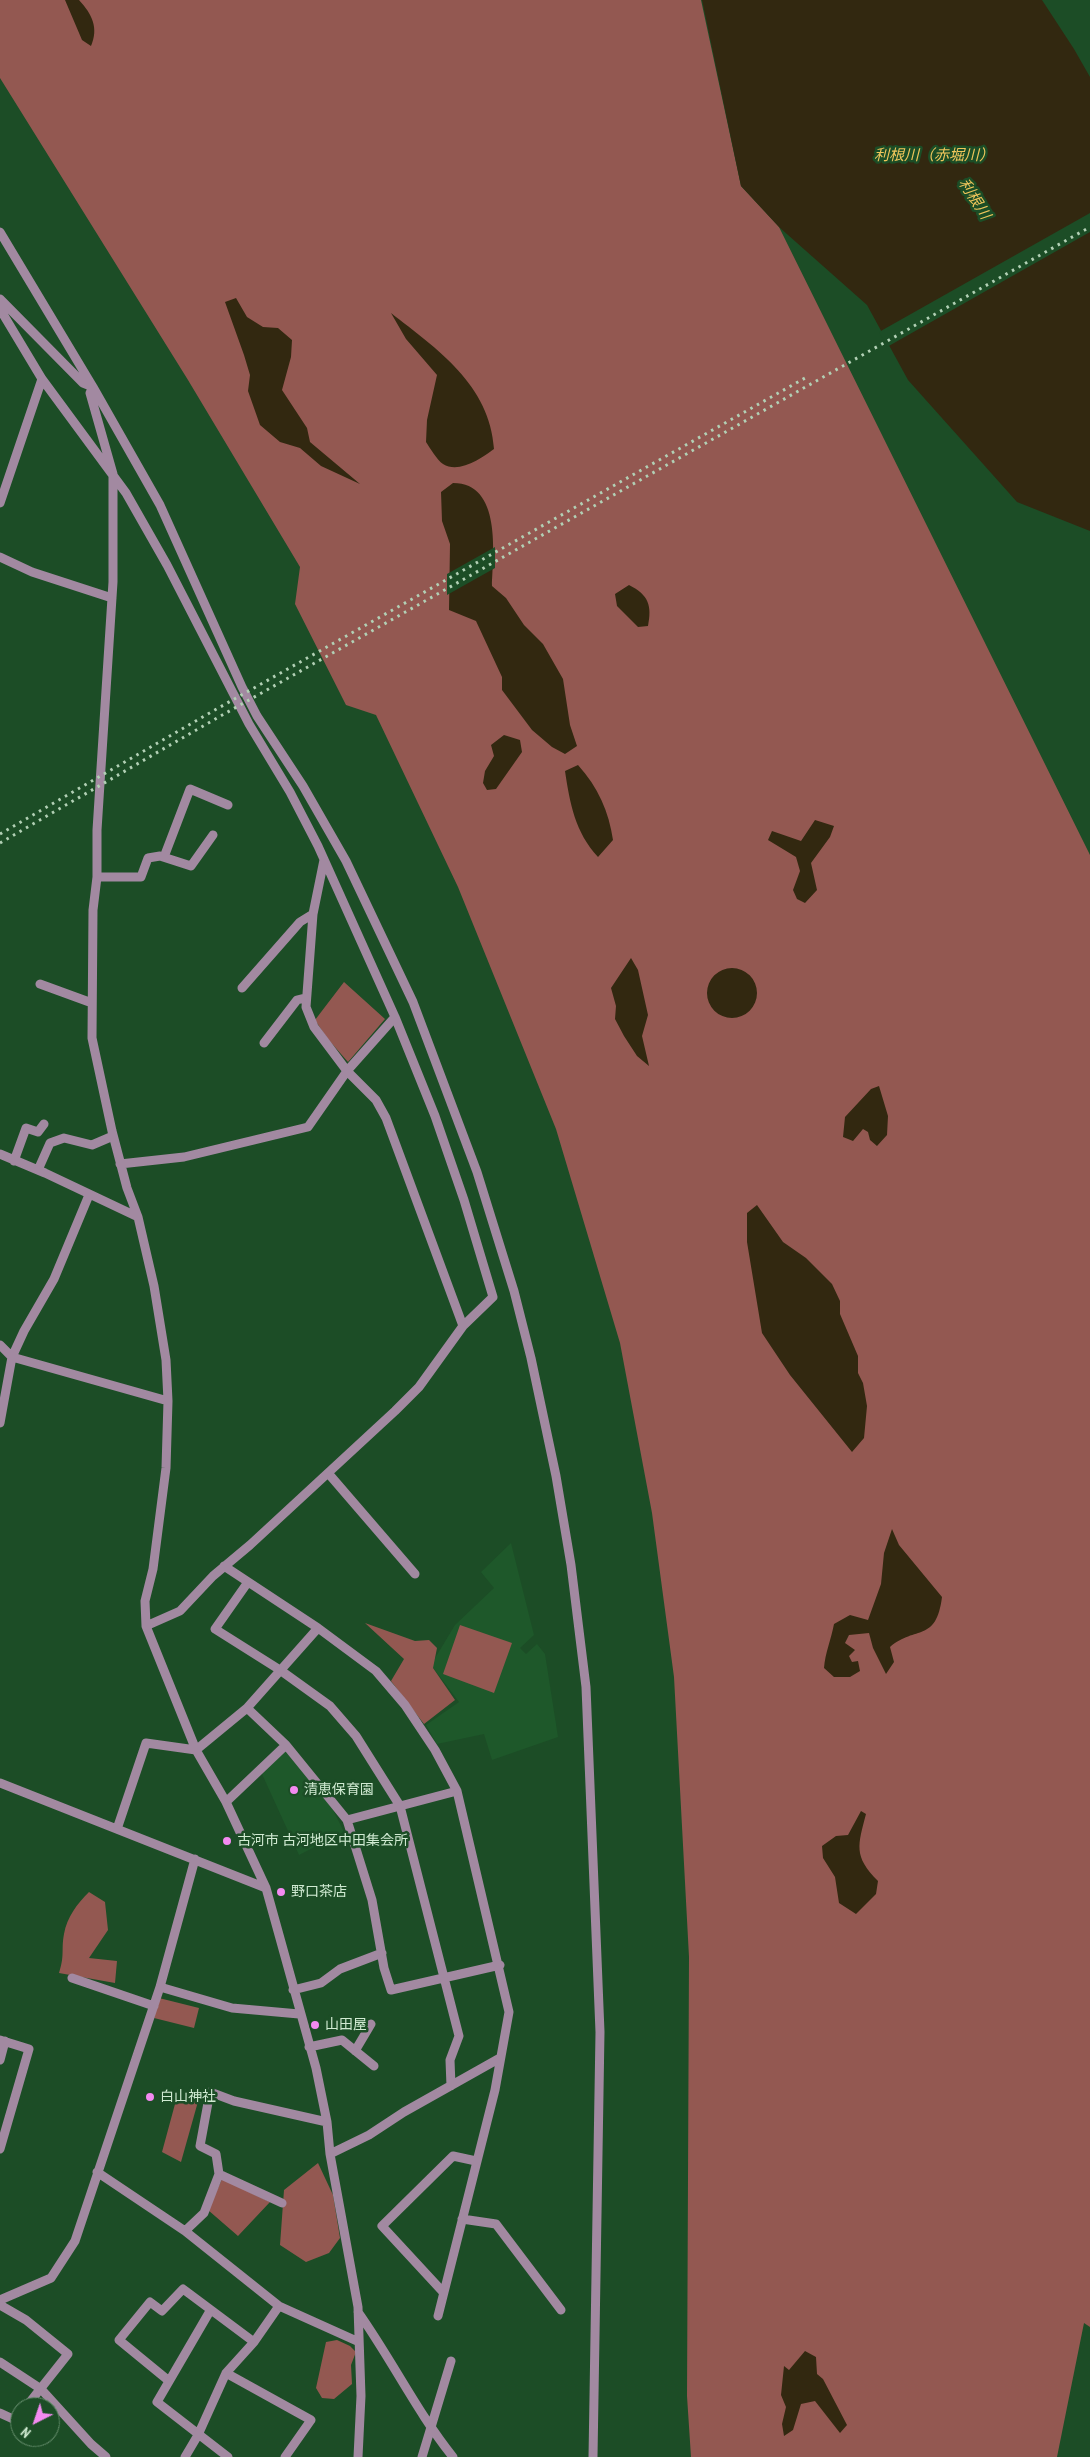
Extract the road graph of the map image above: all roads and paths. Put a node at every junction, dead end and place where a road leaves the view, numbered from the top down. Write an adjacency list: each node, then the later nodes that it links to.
1 (0, 232): 5 (street)
2 (0, 299): 5 (street)
3 (0, 309): 4 (street)
4 (42, 379): 6 (street); 7 (street)
5 (94, 387): 6 (street); 105 (street)
6 (113, 474): 9 (street); 13 (street)
7 (0, 503)
8 (0, 557): 9 (street)
9 (112, 598): 14 (street)
10 (228, 805): 12 (street)
11 (212, 835): 12 (street)
12 (164, 857): 14 (street)
13 (324, 860): 15 (street); 20 (street)
14 (97, 877): 19 (street)
15 (313, 914): 17 (street); 18 (street)
16 (40, 984): 19 (street)
17 (242, 988)
18 (306, 998): 21 (street); 22 (street)
19 (92, 1003): 24 (street)
20 (396, 1017): 22 (street); 31 (street)
21 (264, 1043)
22 (348, 1071): 27 (street); 31 (street)
23 (44, 1124): 26 (street)
24 (114, 1136): 27 (street); 28 (street)
25 (0, 1154): 26 (street)
26 (14, 1161): 28 (street)
27 (120, 1164): 30 (street)
28 (38, 1170): 29 (street)
29 (89, 1195): 30 (street); 33 (street)
30 (138, 1217): 34 (street)
31 (464, 1326): 36 (street)
32 (0, 1345): 33 (street)
33 (12, 1356): 34 (street); 35 (street)
34 (168, 1401): 40 (street)
35 (0, 1422)
36 (328, 1473): 37 (street); 38 (street)
37 (224, 1566): 39 (street); 40 (street)
38 (415, 1574)
39 (248, 1582): 41 (street); 42 (street)
40 (146, 1626): 45 (street)
41 (318, 1628): 42 (street); 47 (street)
42 (280, 1670): 43 (street); 49 (street)
43 (247, 1708): 44 (street); 45 (street)
44 (286, 1745): 48 (street); 50 (street)
45 (196, 1750): 48 (street); 51 (street)
46 (0, 1783): 51 (street)
47 (457, 1791): 49 (street); 55 (street)
48 (226, 1802): 53 (street)
49 (400, 1806): 50 (street); 57 (street)
50 (347, 1820): 54 (street)
51 (117, 1829): 52 (street)
52 (195, 1859): 53 (street); 58 (street)
53 (266, 1888): 59 (street)
54 (382, 1954): 57 (street); 59 (street)
55 (500, 1965): 57 (street); 66 (street)
56 (72, 1978): 60 (street)
57 (446, 1979): 69 (street)
58 (160, 1987): 60 (street); 61 (street)
59 (293, 1990): 61 (street)
60 (154, 2006): 74 (street)
61 (299, 2014): 64 (street)
62 (371, 2024): 65 (street)
63 (2, 2040): 67 (street); 71 (street)
64 (309, 2047): 65 (street); 70 (street)
65 (355, 2050): 68 (street)
66 (500, 2058): 69 (street); 73 (street)
67 (0, 2060)
68 (374, 2066)
69 (450, 2086): 72 (street)
70 (327, 2122): 72 (street); 75 (street)
71 (0, 2149)
72 (330, 2154): 85 (street)
73 (476, 2161): 77 (street); 79 (street)
74 (97, 2172): 78 (street); 80 (street)
75 (219, 2174): 76 (street); 78 (street)
76 (282, 2203)
77 (462, 2218): 79 (street); 83 (street)
78 (185, 2231): 82 (street)
79 (443, 2292): 86 (street)
80 (0, 2300)
81 (0, 2305): 93 (street)
82 (279, 2306): 87 (street); 88 (street)
83 (561, 2310)
84 (210, 2311): 87 (street); 92 (street); 92 (street)
85 (358, 2312): 88 (street); 95 (street)
86 (438, 2316)
87 (254, 2342): 91 (street)
88 (359, 2342): 102 (street)
89 (451, 2361): 95 (street)
90 (0, 2362): 93 (street)
91 (226, 2373): 96 (street); 97 (street)
92 (169, 2381): 96 (street)
93 (41, 2390): 94 (street); 98 (street)
94 (35, 2397)
95 (431, 2429): 103 (street); 104 (street)
96 (198, 2435): 99 (street); 100 (street)
97 (287, 2454): 101 (street)
98 (106, 2457)
99 (185, 2457)
100 (228, 2457)
101 (298, 2457)
102 (358, 2457)
103 (422, 2457)
104 (453, 2457)
105 (593, 2457)

